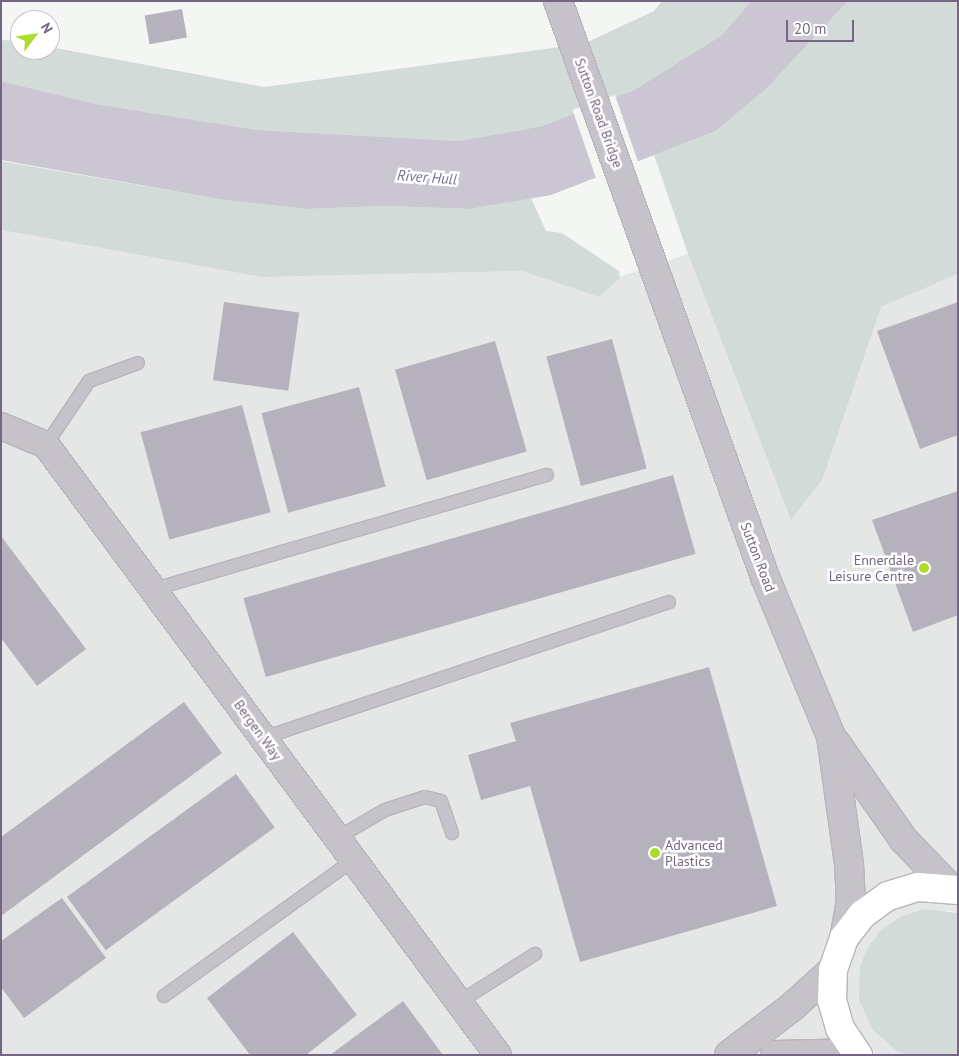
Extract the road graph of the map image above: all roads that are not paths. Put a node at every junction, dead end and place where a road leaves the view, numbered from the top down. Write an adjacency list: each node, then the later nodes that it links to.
1 (558, 1): 2 (street, Sutton Road Bridge)
2 (625, 183): 9 (street, Sutton Road)
3 (138, 363): 5 (lane)
4 (1, 426): 5 (street)
5 (46, 445): 7 (street, Bergen Way)
6 (547, 475): 7 (lane)
7 (154, 589): 10 (street, Bergen Way)
8 (669, 602): 10 (lane)
9 (831, 736): 14 (street); 15 (street, Sutton Road)
10 (263, 738): 12 (street, Bergen Way)
11 (452, 833): 12 (lane)
12 (337, 838): 13 (street, Bergen Way)
13 (353, 860): 18 (lane); 19 (street, Bergen Way)
14 (953, 889): 15 (highway)
15 (844, 938): 17 (highway)
16 (535, 954): 19 (lane)
17 (833, 970): 20 (highway); 22 (street)
18 (164, 996)
19 (459, 1002): 21 (street, Bergen Way)
20 (857, 1054): 23 (street)
21 (498, 1055)
22 (729, 1055)
23 (775, 1055)

